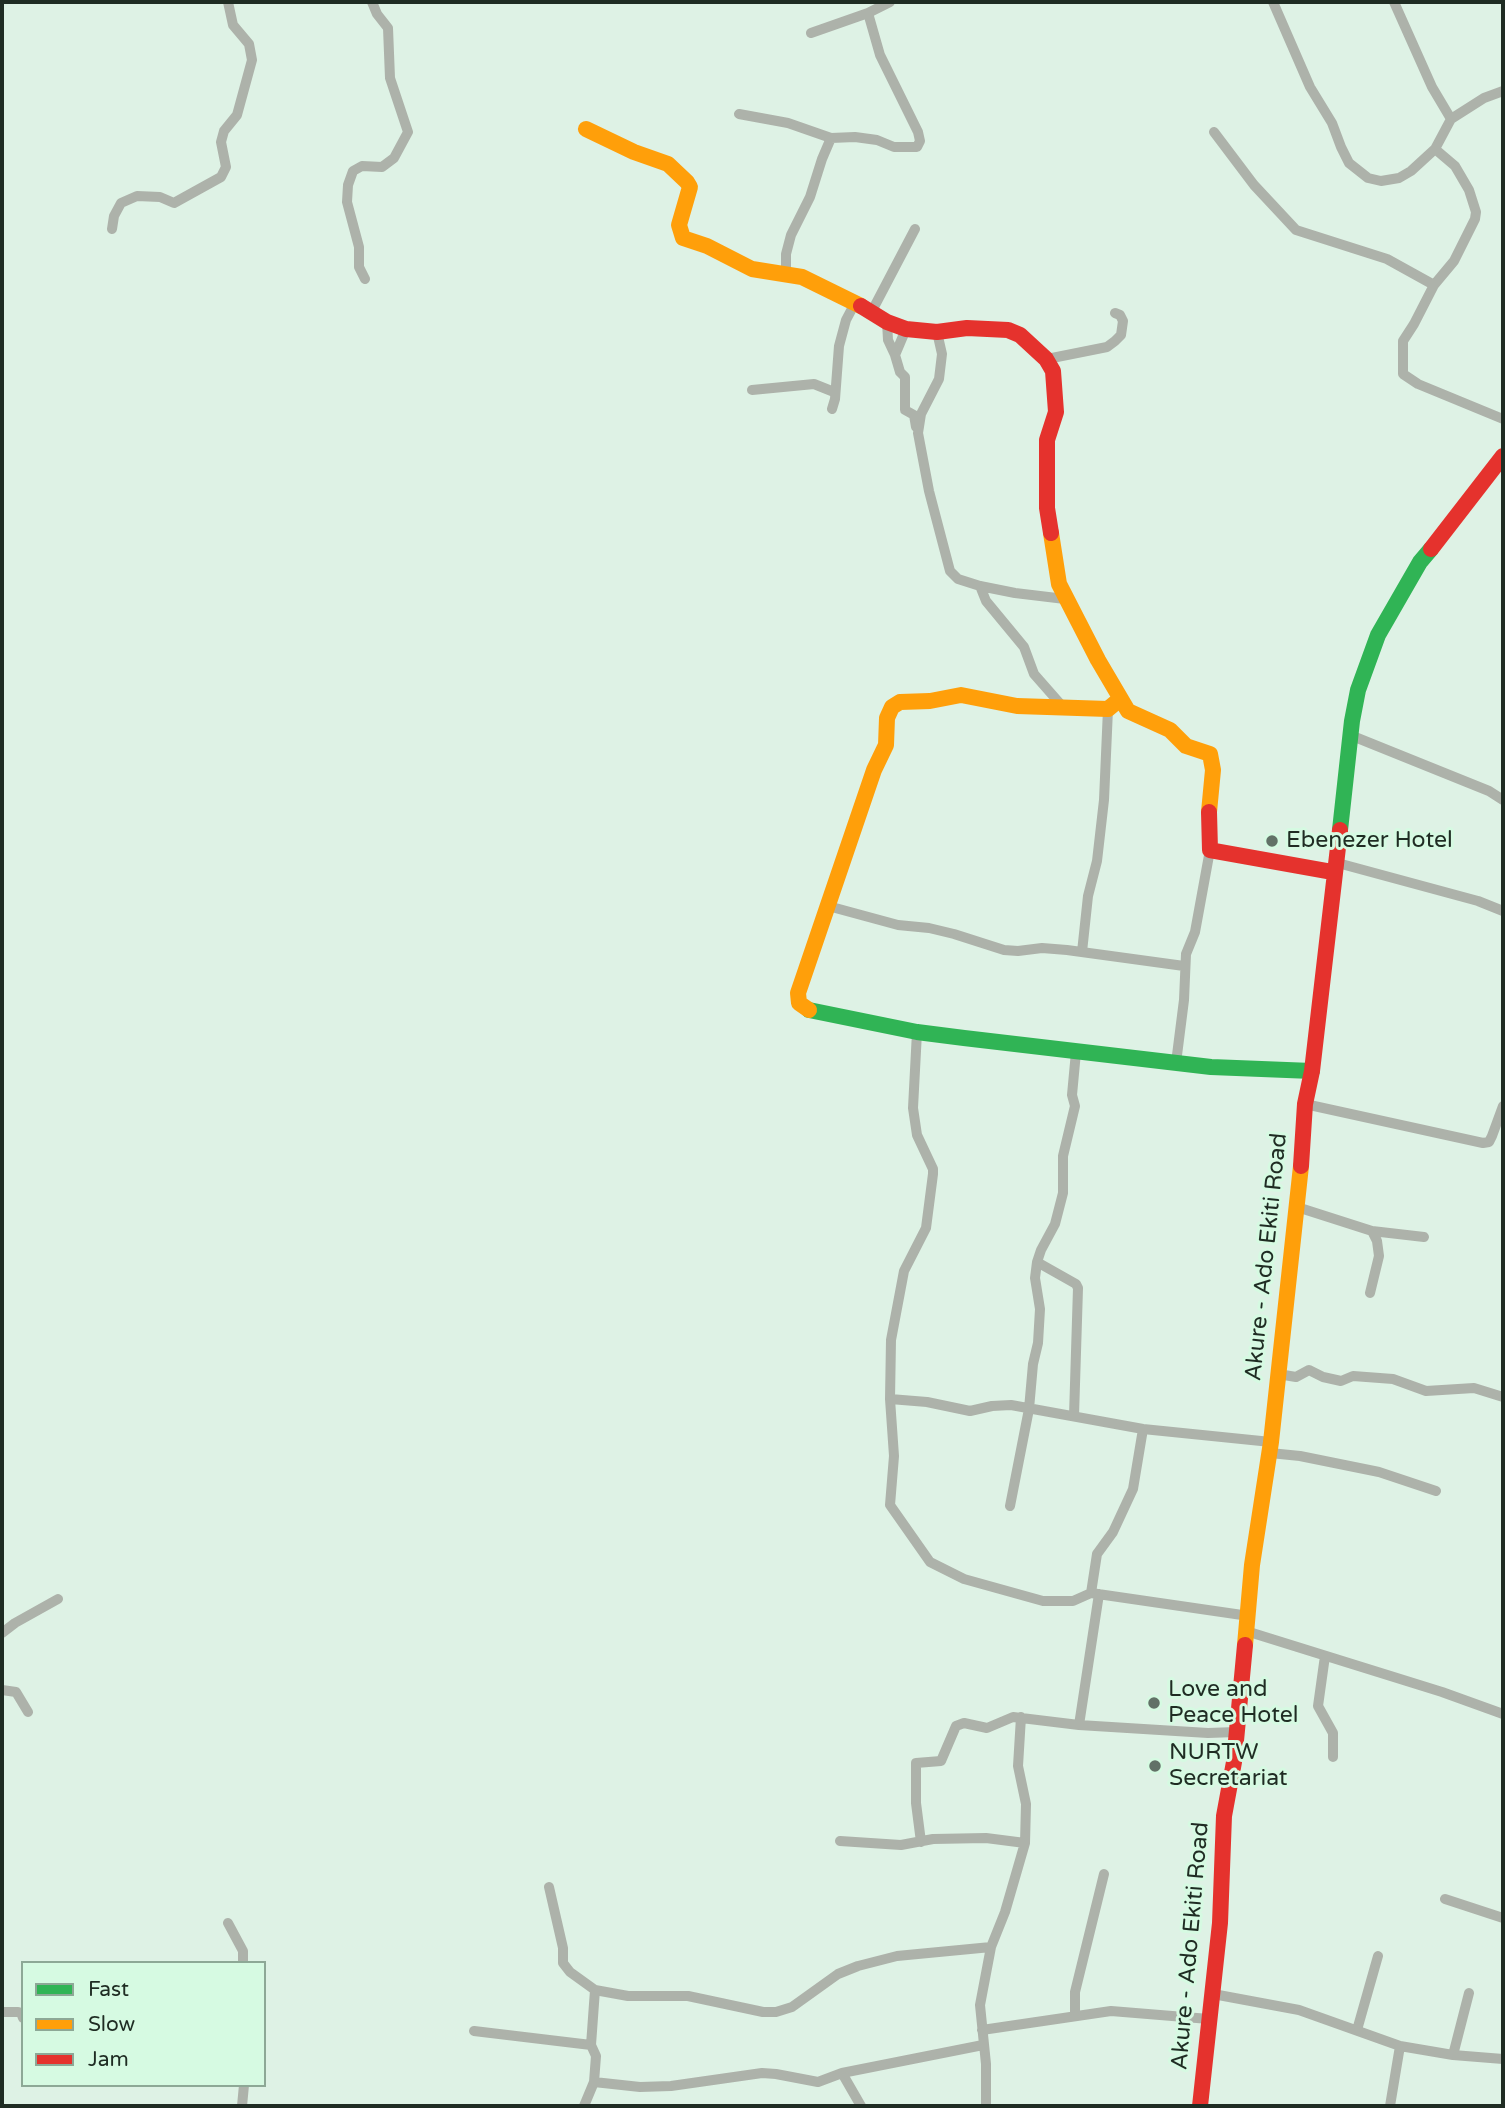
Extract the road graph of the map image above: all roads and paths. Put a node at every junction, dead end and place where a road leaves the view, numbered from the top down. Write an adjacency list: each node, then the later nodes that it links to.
1 (228, 2): 15 (street)
2 (372, 2): 18 (street)
3 (890, 2): 6 (street)
4 (1273, 2): 14 (street)
5 (1394, 2): 10 (street)
6 (868, 13): 7 (street); 13 (street)
7 (811, 33)
8 (1503, 91): 10 (street)
9 (739, 114): 13 (street)
10 (1451, 119): 14 (street)
11 (586, 129): 17 (street)
12 (1214, 132): 19 (street)
13 (831, 138): 17 (street)
14 (1435, 149): 19 (street)
15 (112, 229)
16 (915, 229): 21 (street)
17 (786, 273): 20 (street)
18 (365, 279)
19 (1434, 285): 31 (street)
20 (855, 303): 21 (street); 29 (street)
21 (872, 311): 23 (street)
22 (1115, 313): 27 (street)
23 (887, 322): 24 (street); 26 (street)
24 (906, 329): 25 (street); 26 (street)
25 (937, 332): 27 (street); 32 (street)
26 (895, 355): 32 (street)
27 (1049, 362): 35 (street)
28 (752, 390): 29 (street)
29 (834, 392): 30 (street)
30 (832, 410)
31 (1503, 419)
32 (918, 433): 34 (street)
33 (1503, 456): 38 (street, Akure - Ado Ekiti Road)
34 (980, 586): 35 (street); 37 (street)
35 (1065, 599): 36 (street)
36 (1114, 704): 37 (street); 40 (street); 44 (street)
37 (1063, 707): 42 (street)
38 (1350, 735): 39 (street); 41 (street, Akure - Ado Ekiti Road)
39 (1503, 800)
40 (1210, 850): 41 (street); 45 (street)
41 (1334, 867): 43 (street); 49 (street, Akure - Ado Ekiti Road)
42 (828, 906): 44 (street); 46 (street)
43 (1503, 911)
44 (1082, 952): 45 (street)
45 (1184, 966): 48 (street)
46 (917, 1032): 47 (street); 59 (street)
47 (1076, 1052): 48 (street); 55 (street)
48 (1176, 1063): 49 (street)
49 (1312, 1071): 50 (street, Akure - Ado Ekiti Road)
50 (1305, 1104): 51 (street); 52 (street, Akure - Ado Ekiti Road)
51 (1503, 1106)
52 (1297, 1207): 53 (street); 57 (street, Akure - Ado Ekiti Road)
53 (1373, 1231): 54 (street); 56 (street)
54 (1424, 1237)
55 (1037, 1262): 60 (street); 61 (street)
56 (1370, 1293)
57 (1278, 1374): 58 (street); 63 (street, Akure - Ado Ekiti Road)
58 (1503, 1397)
59 (890, 1399): 60 (street); 66 (street)
60 (1029, 1409): 61 (street); 65 (street)
61 (1074, 1416): 62 (street)
62 (1143, 1430): 63 (street); 66 (street)
63 (1270, 1448): 64 (street); 68 (street, Akure - Ado Ekiti Road)
64 (1436, 1491)
65 (1010, 1506)
66 (1095, 1593): 68 (street); 75 (street)
67 (58, 1599): 69 (street)
68 (1247, 1623): 70 (street); 76 (street, Akure - Ado Ekiti Road)
69 (2, 1633)
70 (1325, 1656): 73 (street); 77 (street)
71 (2, 1690): 72 (street)
72 (28, 1712)
73 (1503, 1714)
74 (1021, 1717): 75 (street); 79 (street); 80 (street)
75 (1079, 1726): 76 (street)
76 (1236, 1732): 91 (street, Akure - Ado Ekiti Road)
77 (1333, 1756)
78 (840, 1841): 79 (street)
79 (920, 1842): 80 (street)
80 (1025, 1843): 86 (street)
81 (1104, 1874): 94 (street)
82 (550, 1887): 89 (street)
83 (1445, 1899): 84 (street)
84 (1503, 1918)
85 (228, 1923): 88 (street)
86 (991, 1947): 89 (street); 96 (street)
87 (1378, 1956): 97 (street)
88 (243, 1961)
89 (595, 1990): 99 (street)
90 (1469, 1993): 102 (street)
91 (1213, 1994): 95 (street, Akure - Ado Ekiti Road); 97 (street)
92 (2, 2012): 93 (street)
93 (21, 2013)
94 (1074, 2016): 95 (street); 96 (street)
95 (1209, 2019): 111 (street, Akure - Ado Ekiti Road)
96 (982, 2030): 100 (street)
97 (1357, 2030): 101 (street)
98 (474, 2031): 99 (street)
99 (591, 2045): 105 (street)
100 (983, 2045): 104 (street); 110 (street)
101 (1401, 2046): 102 (street); 112 (street)
102 (1453, 2056): 103 (street)
103 (1503, 2059)
104 (842, 2073): 105 (street); 109 (street)
105 (593, 2082): 108 (street)
106 (244, 2087): 107 (street)
107 (242, 2106)
108 (584, 2106)
109 (862, 2106)
110 (986, 2106)
111 (1200, 2106)
112 (1390, 2106)

